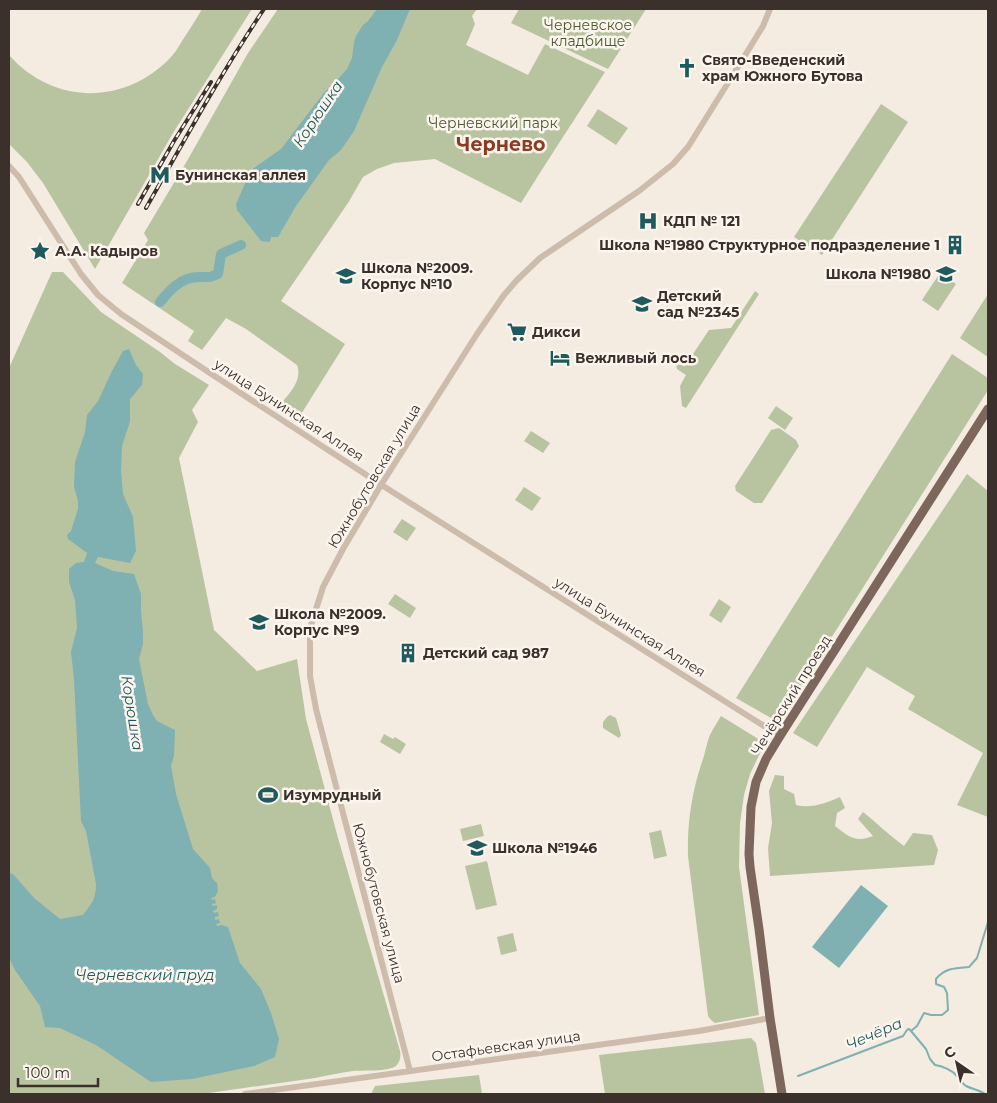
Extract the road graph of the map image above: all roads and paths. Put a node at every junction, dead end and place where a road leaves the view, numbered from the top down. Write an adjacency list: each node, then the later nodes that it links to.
1 (770, 9): 4 (street, Южнобутовская улица)
2 (9, 166): 4 (street, улица Бунинская Аллея)
3 (988, 409): 5 (main road, Чечёрский проезд)
4 (382, 485): 5 (street, улица Бунинская Аллея); 7 (street, Южнобутовская улица)
5 (780, 736): 6 (main road, Чечёрский проезд)
6 (770, 1018): 7 (street, Остафьевская улица); 9 (main road, Чечёрский проезд)
7 (410, 1071): 8 (street, Остафьевская улица)
8 (245, 1094)
9 (782, 1094)

